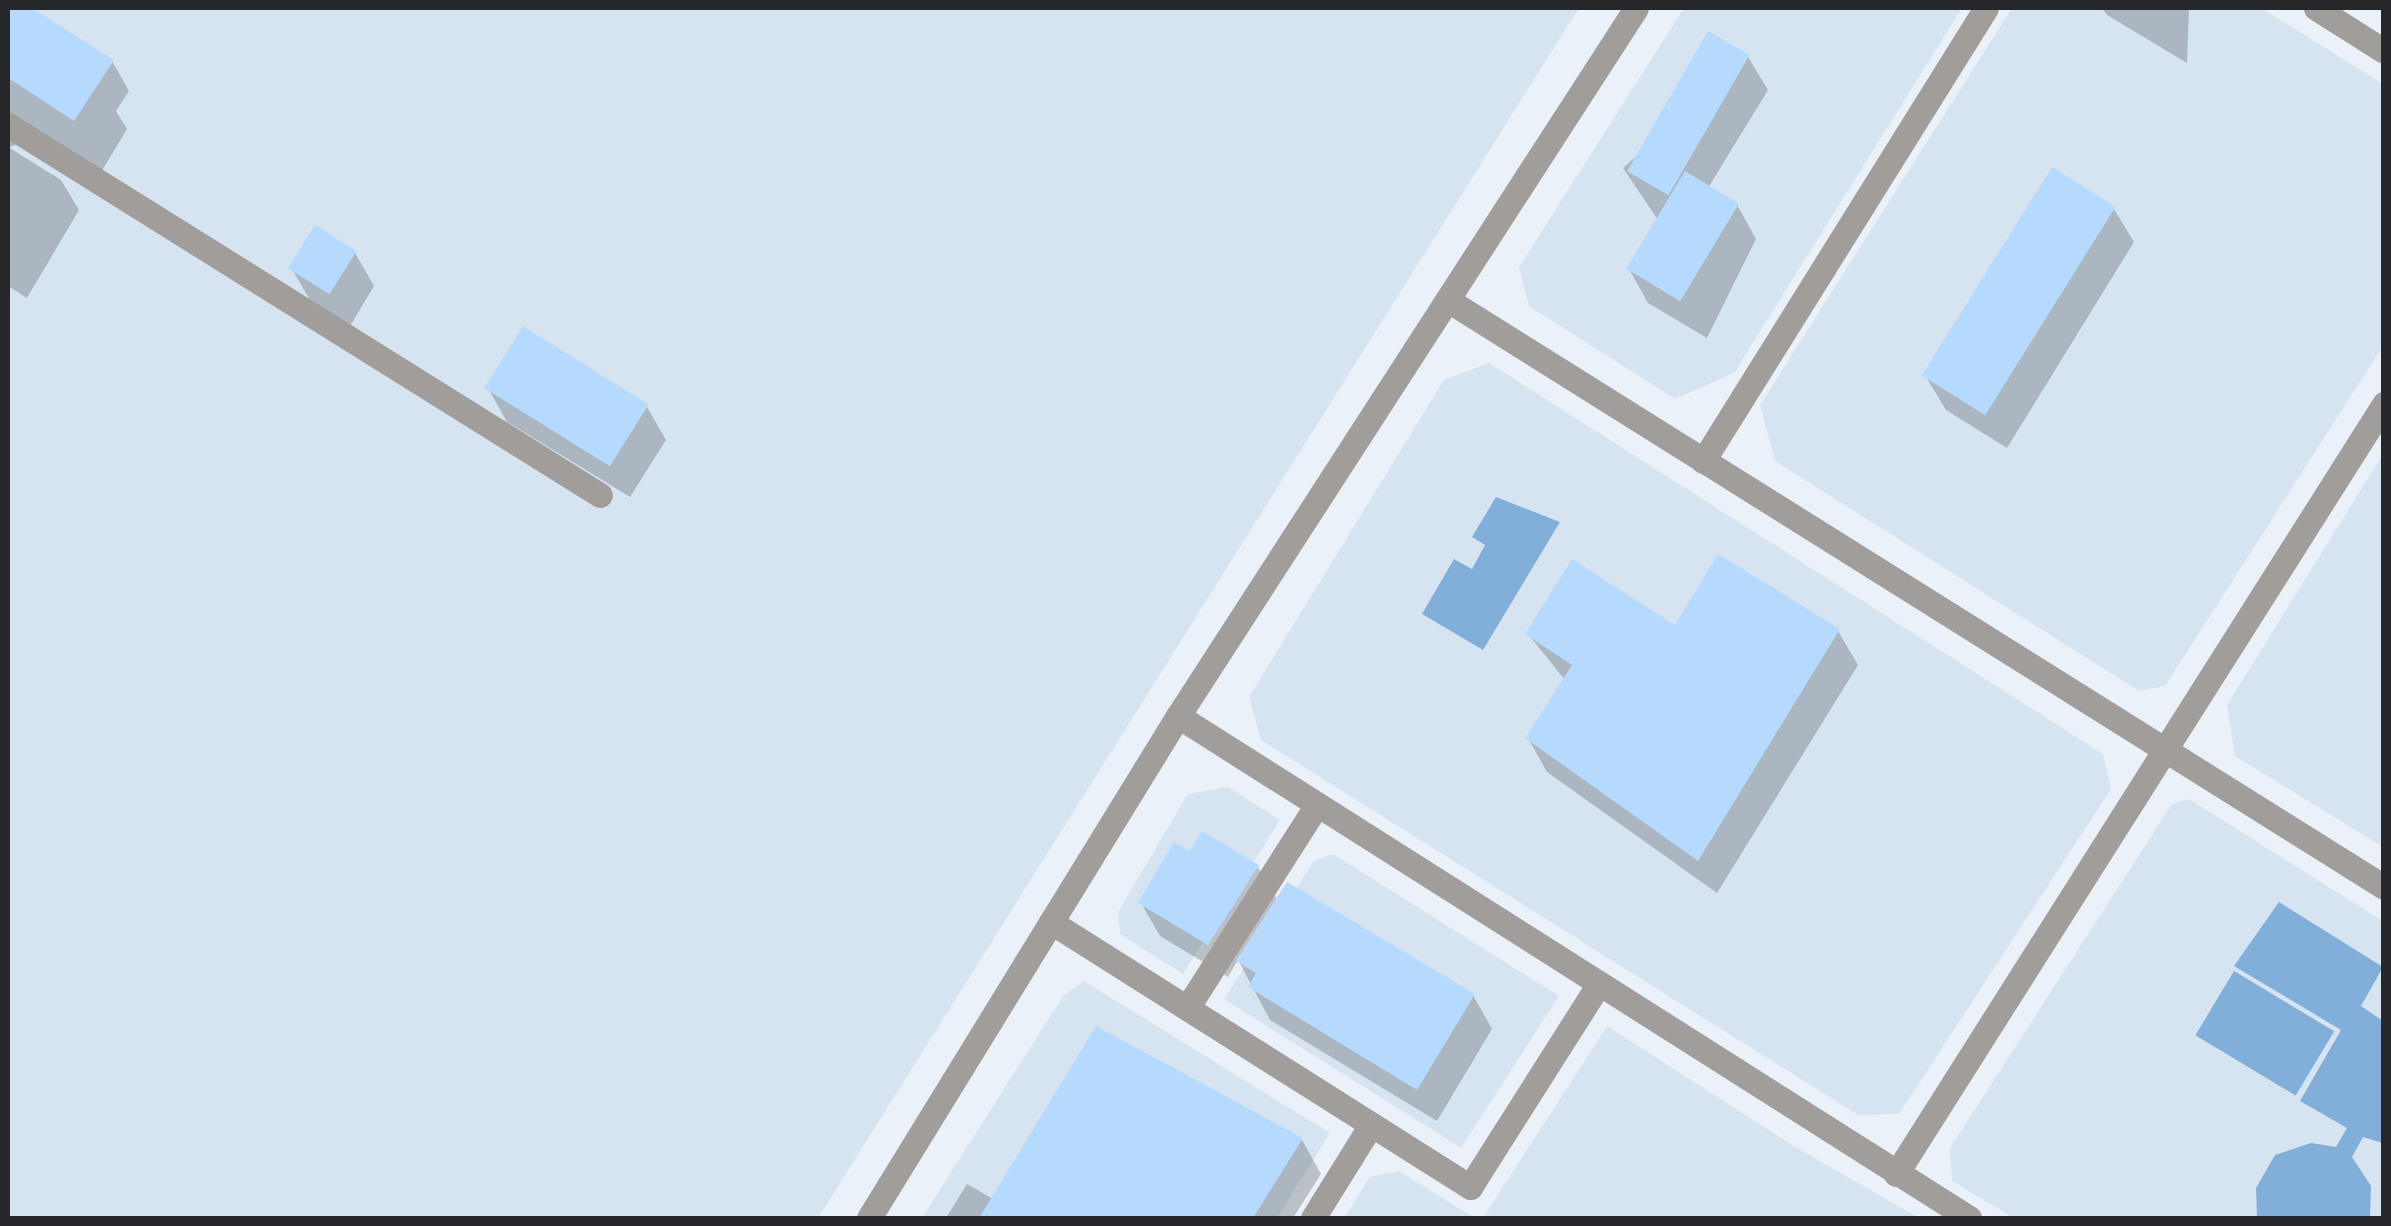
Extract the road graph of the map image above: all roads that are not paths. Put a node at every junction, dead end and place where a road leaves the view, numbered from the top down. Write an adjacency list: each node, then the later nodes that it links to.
1 (1636, 8): 6 (lane)
2 (1986, 8): 8 (lane)
3 (2316, 8): 4 (lane)
4 (2384, 51)
5 (8, 125): 9 (lane)
6 (1452, 302): 8 (lane); 10 (lane)
7 (2384, 404): 11 (lane)
8 (1702, 461): 11 (lane)
9 (600, 494)
10 (1178, 716): 12 (lane); 14 (lane)
11 (2168, 756): 13 (lane); 18 (lane)
12 (1316, 805): 15 (lane); 16 (lane)
13 (2384, 887)
14 (1051, 922): 16 (lane); 19 (lane)
15 (1599, 984): 17 (lane); 18 (lane)
16 (1187, 1008): 17 (lane)
17 (1371, 1125): 20 (lane)
18 (1896, 1174): 21 (lane)
19 (868, 1218)
20 (1312, 1218)
21 (1969, 1218)

